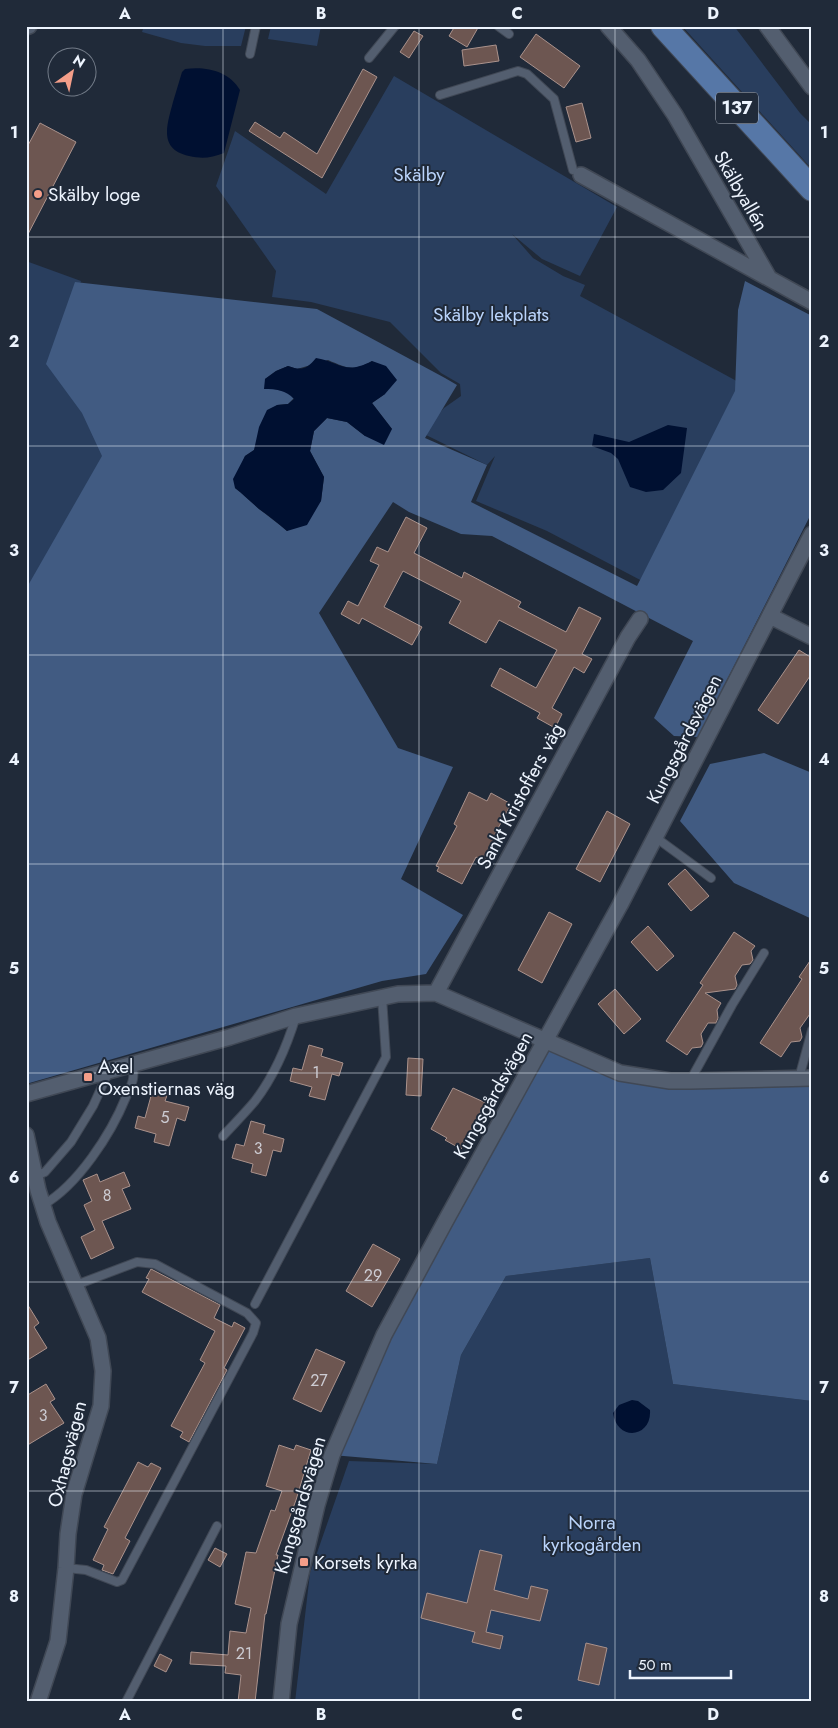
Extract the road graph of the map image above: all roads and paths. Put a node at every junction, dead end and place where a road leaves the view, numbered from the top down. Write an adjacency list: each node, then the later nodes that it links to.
1 (256, 26): 8 (lane)
2 (395, 26): 9 (lane)
3 (498, 26): 7 (lane)
4 (608, 26): 14 (street, Skälbyallén)
5 (663, 26): 13 (main road, 137)
6 (767, 26): 10 (street)
7 (509, 34)
8 (250, 54)
9 (369, 58)
10 (812, 87)
11 (440, 95): 12 (lane)
12 (577, 173): 14 (street)
13 (812, 189)
14 (769, 278): 15 (street)
15 (812, 302)
16 (812, 534): 17 (street, Kungsgårdsvägen)
17 (770, 616): 19 (street); 20 (street, Kungsgårdsvägen)
18 (640, 619): 23 (street, Sankt Kristoffers väg)
19 (812, 637)
20 (655, 837): 21 (lane); 27 (street, Kungsgårdsvägen)
21 (711, 878)
22 (764, 953): 31 (lane)
23 (436, 993): 24 (street); 27 (street)
24 (382, 997): 25 (street); 38 (lane)
25 (296, 1016): 28 (street); 34 (lane)
26 (812, 1030): 30 (lane)
27 (545, 1042): 31 (street); 43 (street, Kungsgårdsvägen)
28 (133, 1064): 29 (street); 36 (lane)
29 (109, 1071): 32 (street); 35 (lane)
30 (805, 1078): 31 (street)
31 (690, 1081)
32 (26, 1094)
33 (26, 1135): 35 (street, Oxhagsvägen)
34 (223, 1136)
35 (35, 1176): 36 (street, Oxhagsvägen)
36 (43, 1205): 37 (street, Oxhagsvägen)
37 (76, 1285): 40 (street, Oxhagsvägen); 40 (lane)
38 (255, 1304)
39 (216, 1526): 42 (lane)
40 (66, 1568): 41 (street, Oxhagsvägen)
41 (38, 1702)
42 (126, 1702)
43 (281, 1702)

